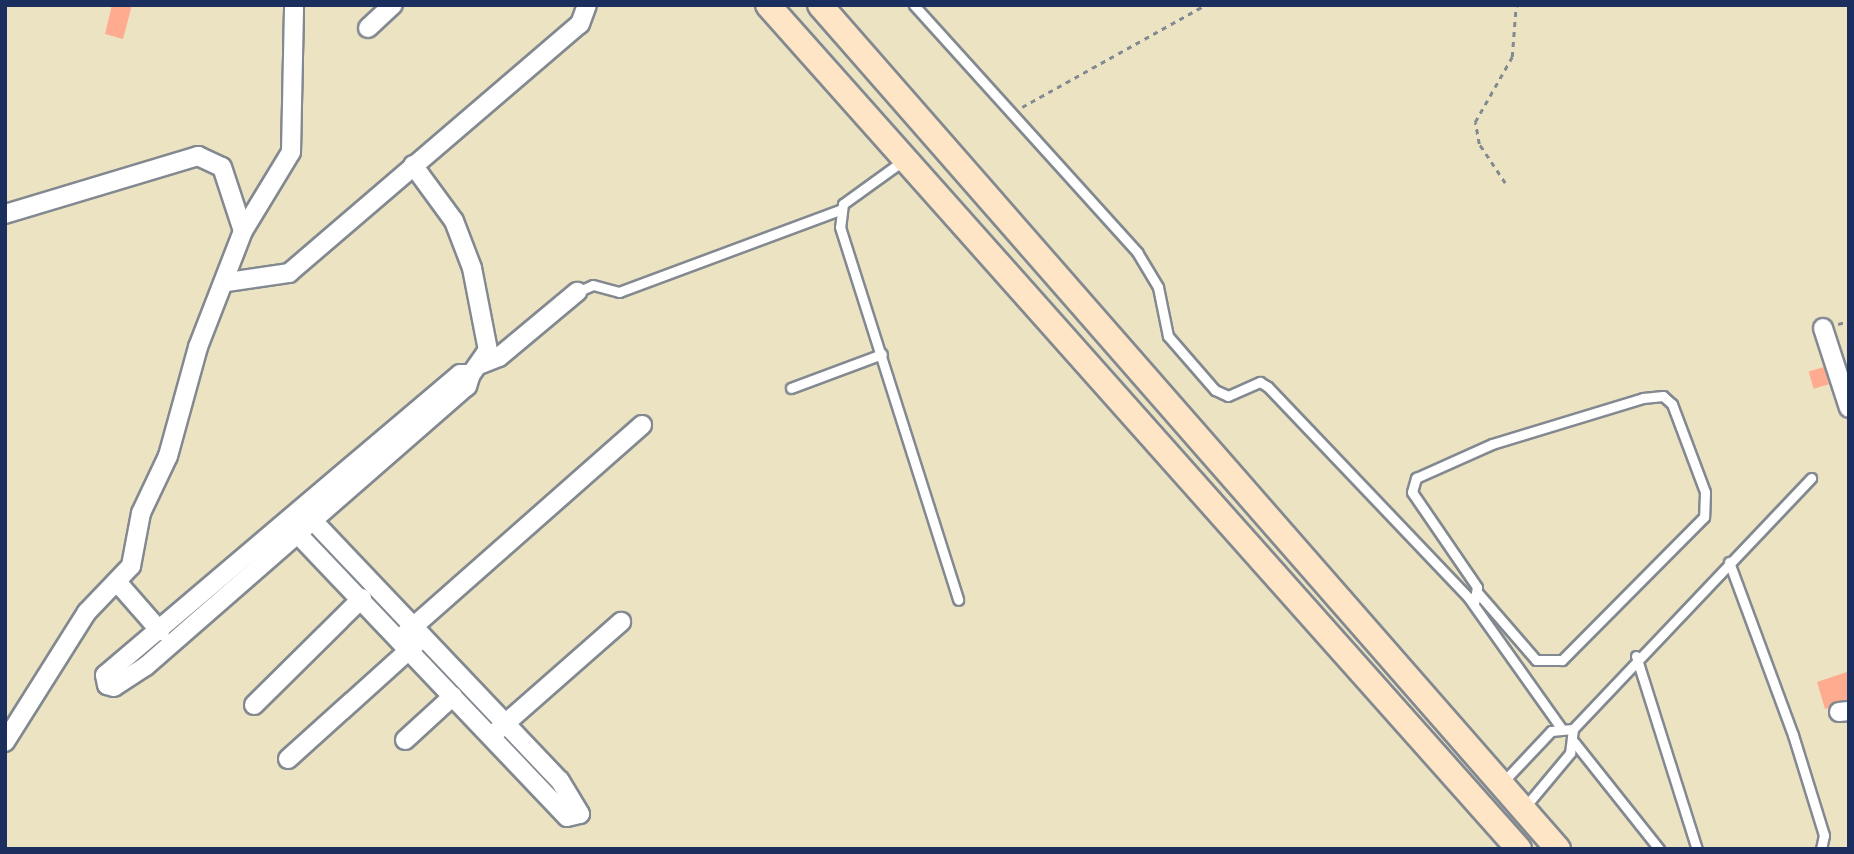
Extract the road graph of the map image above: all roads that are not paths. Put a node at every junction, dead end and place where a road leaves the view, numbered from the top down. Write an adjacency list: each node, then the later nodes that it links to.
1 (293, 5): 12 (street)
2 (393, 5): 7 (street)
3 (587, 5): 9 (street)
4 (768, 5): 8 (street)
5 (820, 5): 45 (street)
6 (914, 5): 30 (lane)
7 (368, 28)
8 (908, 157): 10 (lane); 47 (street)
9 (413, 165): 13 (street); 18 (street)
10 (840, 210): 14 (lane); 16 (lane)
11 (5, 214): 12 (street)
12 (243, 232): 13 (street)
13 (227, 282): 26 (street)
14 (577, 292): 18 (street)
15 (1823, 328): 17 (street)
16 (882, 354): 19 (lane); 29 (lane)
17 (1842, 364): 20 (street)
18 (476, 369): 23 (street)
19 (791, 388)
20 (1849, 408)
21 (642, 425): 33 (street)
22 (1811, 478): 25 (lane)
23 (308, 515): 24 (street); 33 (street)
24 (292, 529): 28 (street); 32 (street); 32 (street)
25 (1729, 562): 34 (lane); 51 (lane)
26 (118, 583): 32 (street); 42 (street)
27 (1478, 593): 27 (lane); 30 (lane)
28 (362, 598): 33 (street); 36 (street)
29 (958, 600)
30 (1474, 604): 38 (lane)
31 (621, 622): 37 (street)
32 (160, 631)
33 (411, 638): 35 (street); 37 (street); 44 (street)
34 (1636, 656): 39 (lane); 50 (lane)
35 (453, 696): 40 (street); 41 (street)
36 (254, 705)
37 (505, 724): 40 (street); 40 (street)
38 (1561, 728): 39 (lane); 45 (lane)
39 (1573, 729): 43 (lane)
40 (491, 737)
41 (405, 740)
42 (5, 741)
43 (1573, 742): 46 (lane); 49 (lane)
44 (288, 759)
45 (1501, 783): 46 (street)
46 (1523, 809): 48 (street)
47 (1519, 849)
48 (1558, 849)
49 (1659, 849)
50 (1698, 849)
51 (1821, 849)

